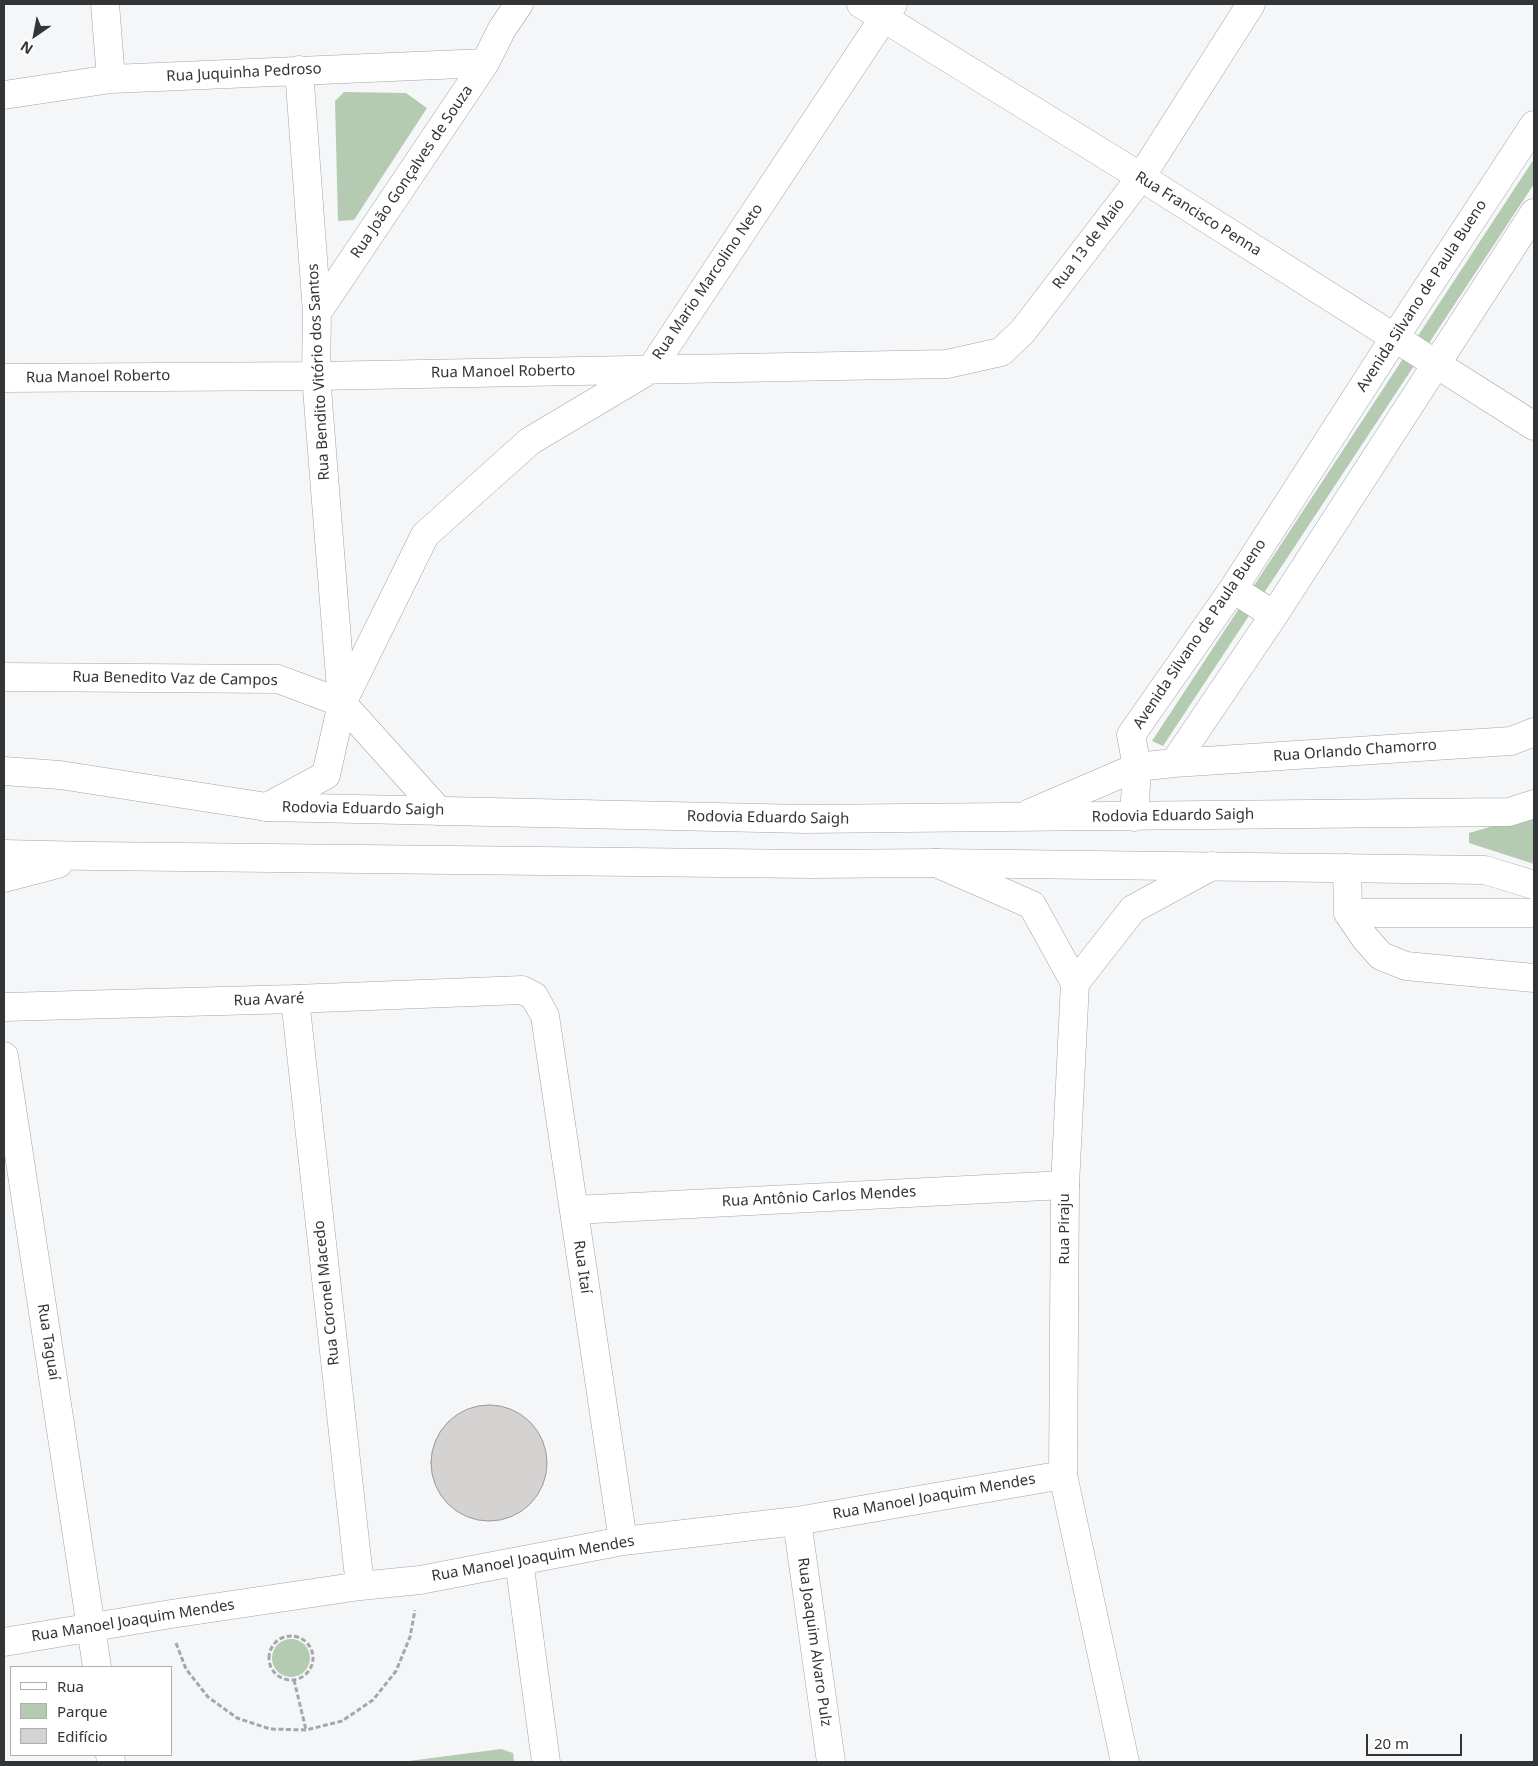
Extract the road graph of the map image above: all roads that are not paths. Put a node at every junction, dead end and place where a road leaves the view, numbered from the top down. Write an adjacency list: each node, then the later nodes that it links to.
1 (105, 4): 8 (main road)
2 (519, 4): 5 (main road, Rua João Gonçalves de Souza)
3 (1251, 4): 11 (main road, Rua 13 de Maio)
4 (879, 8): 11 (main road, Rua Francisco Penna); 17 (main road, Rua Mario Marcolino Neto)
5 (500, 16): 6 (main road, Rua João Gonçalves de Souza)
6 (485, 63): 7 (main road, Rua Juquinha Pedroso); 13 (main road, Rua João Gonçalves de Souza)
7 (299, 70): 8 (main road, Rua Juquinha Pedroso); 13 (main road, Rua Bendito Vitório dos Santos)
8 (111, 79): 9 (main road, Rua Juquinha Pedroso)
9 (4, 95)
10 (1532, 133): 14 (main road, Avenida Silvano de Paula Bueno)
11 (1141, 177): 14 (main road, Rua Francisco Penna); 15 (main road, Rua 13 de Maio)
12 (1534, 213): 16 (main road)
13 (317, 313): 18 (main road, Rua Bendito Vitório dos Santos)
14 (1395, 337): 16 (main road, Rua Francisco Penna); 21 (main road, Avenida Silvano de Paula Bueno)
15 (1001, 352): 17 (main road, Rua Manoel Roberto)
16 (1435, 363): 20 (main road, Rua Francisco Penna); 22 (main road)
17 (650, 369): 18 (main road, Rua Manoel Roberto); 24 (main road, Rua Mario Marcolino Neto)
18 (316, 376): 19 (main road, Rua Manoel Roberto); 24 (main road, Rua Bendito Vitório dos Santos)
19 (4, 378)
20 (1534, 426)
21 (1233, 589): 22 (main road); 27 (main road, Avenida Silvano de Paula Bueno)
22 (1274, 615): 26 (main road)
23 (4, 677): 24 (main road, Rua Benedito Vaz de Campos)
24 (342, 703): 30 (main road); 31 (main road)
25 (1534, 732): 26 (main road, Rua Orlando Chamorro)
26 (1174, 763): 27 (main road)
27 (1137, 767): 32 (main road, Avenida Silvano de Paula Bueno); 33 (main road)
28 (4, 771): 30 (main road, Rodovia Eduardo Saigh)
29 (1534, 804): 32 (main road, Rodovia Eduardo Saigh)
30 (267, 807): 31 (main road, Rodovia Eduardo Saigh)
31 (439, 811): 33 (main road, Rodovia Eduardo Saigh)
32 (1134, 817): 33 (main road, Rodovia Eduardo Saigh)
33 (1019, 818)
34 (4, 854): 35 (main road)
35 (92, 856): 36 (main road); 39 (main road)
36 (936, 864): 37 (main road); 44 (main road)
37 (1212, 866): 38 (main road); 44 (main road)
38 (1347, 868): 40 (main road); 41 (main road)
39 (4, 878)
40 (1534, 885)
41 (1348, 913): 42 (main road); 43 (main road)
42 (1534, 913)
43 (1534, 978)
44 (1076, 983): 49 (main road, Rua Piraju)
45 (534, 996): 46 (main road, Rua Avaré); 50 (main road, Rua Itaí)
46 (295, 999): 47 (main road, Rua Avaré); 55 (main road, Rua Coronel Macedo)
47 (4, 1008)
48 (4, 1056): 56 (main road, Rua Taguaí)
49 (1065, 1185): 50 (main road, Rua Antônio Carlos Mendes); 51 (main road, Rua Piraju)
50 (574, 1210): 53 (main road, Rua Itaí)
51 (1063, 1475): 52 (main road, Rua Manoel Joaquim Mendes); 61 (main road, Rua Piraju)
52 (797, 1521): 53 (main road, Rua Manoel Joaquim Mendes); 60 (main road, Rua Joaquim Alvaro Pulz)
53 (623, 1541): 54 (main road, Rua Manoel Joaquim Mendes)
54 (519, 1562): 55 (main road, Rua Manoel Joaquim Mendes); 59 (main road)
55 (360, 1586): 56 (main road, Rua Manoel Joaquim Mendes)
56 (92, 1628): 57 (main road, Rua Manoel Joaquim Mendes); 58 (main road, Rua Taguaí)
57 (4, 1642)
58 (97, 1666)
59 (546, 1762)
60 (831, 1762)
61 (1125, 1762)

